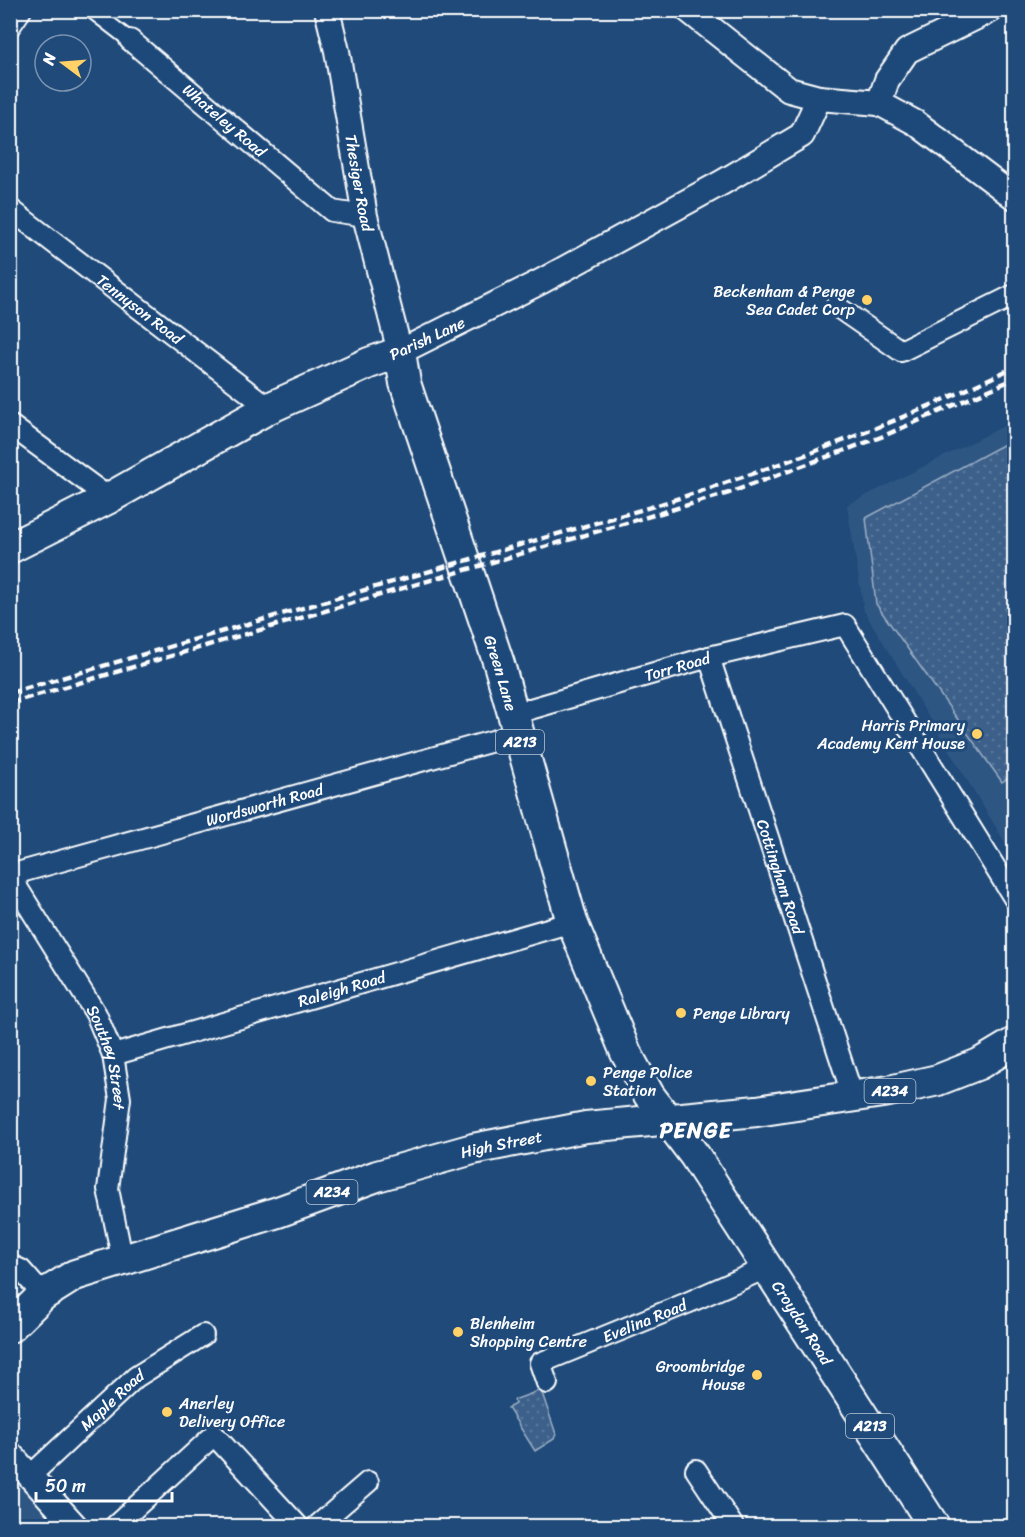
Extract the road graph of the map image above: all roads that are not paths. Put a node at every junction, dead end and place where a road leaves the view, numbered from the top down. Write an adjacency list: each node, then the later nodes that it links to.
1 (21, 10): 6 (street)
2 (92, 10): 7 (street, Whateley Road)
3 (327, 10): 12 (street, Thesiger Road)
4 (688, 10): 8 (street)
5 (991, 10): 9 (street)
6 (10, 26)
7 (130, 40): 12 (street, Whateley Road)
8 (819, 98): 9 (street); 15 (street, Parish Lane)
9 (879, 103): 10 (street)
10 (1014, 197)
11 (10, 209): 16 (street, Tennyson Road)
12 (365, 216): 15 (street, Thesiger Road)
13 (1014, 295): 14 (street)
14 (837, 306)
15 (400, 352): 16 (main road, Parish Lane); 21 (main road, Green Lane / A213)
16 (269, 408): 18 (main road, Parish Lane)
17 (10, 425): 18 (street)
18 (109, 498): 19 (main road, Parish Lane)
19 (10, 548)
20 (709, 657): 21 (street, Torr Road); 23 (street, Torr Road); 27 (street, Cottingham Road)
21 (515, 724): 22 (street, Wordsworth Road); 24 (main road, Green Lane / A213)
22 (12, 875): 26 (street, Southey Street)
23 (1014, 898)
24 (572, 922): 26 (street, Raleigh Road); 28 (main road, Green Lane / A213)
25 (1014, 1043): 27 (main road, High Street / A234)
26 (113, 1055): 29 (street, Southey Street)
27 (853, 1097): 28 (main road, High Street / A234)
28 (668, 1120): 29 (main road, High Street / A234); 31 (main road, Croydon Road / A213)
29 (123, 1262): 32 (main road, High Street / A234)
30 (10, 1265): 32 (street)
31 (766, 1268): 35 (street, Evelina Road); 45 (main road, Croydon Road / A213)
32 (43, 1295): 33 (main road, High Street / A234)
33 (10, 1327)
34 (204, 1335): 38 (street, Maple Road)
35 (547, 1383)
36 (10, 1454): 38 (street)
37 (696, 1470): 44 (street)
38 (30, 1476): 40 (street)
39 (368, 1482): 43 (street)
40 (75, 1527)
41 (115, 1527): 42 (street)
42 (298, 1527)
43 (317, 1527)
44 (733, 1527)
45 (934, 1527)

